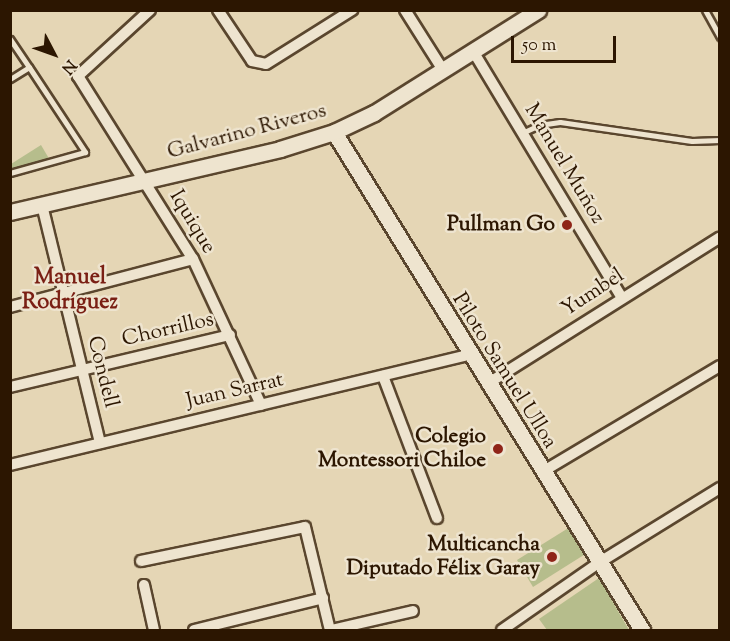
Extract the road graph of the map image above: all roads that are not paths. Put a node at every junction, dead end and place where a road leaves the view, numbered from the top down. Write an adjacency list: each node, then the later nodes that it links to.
1 (150, 10): 17 (street, Iquique)
2 (218, 10): 3 (street)
3 (352, 10)
4 (405, 10): 11 (street)
5 (538, 10): 9 (street, Galvarino Riveros)
6 (705, 10): 7 (lane)
7 (720, 37)
8 (10, 39): 10 (lane)
9 (473, 51): 11 (street, Galvarino Riveros); 14 (street, Manuel Muñoz)
10 (29, 67): 12 (lane); 16 (lane)
11 (443, 70): 13 (street, Galvarino Riveros)
12 (10, 80)
13 (334, 132): 17 (street, Galvarino Riveros); 26 (street, Piloto Samuel Ulloa)
14 (522, 133): 15 (lane); 23 (street, Manuel Muñoz)
15 (720, 140)
16 (10, 173)
17 (144, 181): 18 (street, Galvarino Riveros); 21 (street, Iquique)
18 (42, 205): 19 (street, Galvarino Riveros); 22 (street, Condell)
19 (10, 212)
20 (719, 239): 23 (street, Yumbel)
21 (193, 259): 22 (street); 25 (street, Iquique)
22 (62, 293): 24 (street); 28 (street, Condell)
23 (622, 298): 30 (street, Yumbel)
24 (10, 307)
25 (230, 335): 28 (street, Chorrillos); 32 (street, Iquique)
26 (469, 355): 29 (street, Juan Sarrat); 30 (street, Piloto Samuel Ulloa)
27 (720, 366): 35 (street)
28 (81, 370): 31 (street, Chorrillos); 33 (street, Condell)
29 (383, 376): 32 (street, Juan Sarrat); 37 (street)
30 (487, 384): 35 (street, Piloto Samuel Ulloa)
31 (10, 387)
32 (261, 405): 33 (street, Juan Sarrat)
33 (100, 443): 34 (street, Juan Sarrat)
34 (10, 465)
35 (542, 472): 39 (street, Piloto Samuel Ulloa)
36 (720, 488): 39 (street)
37 (437, 518)
38 (141, 561): 41 (street)
39 (600, 562): 46 (street); 47 (street, Piloto Samuel Ulloa)
40 (144, 585): 43 (street)
41 (322, 598): 44 (street); 45 (street)
42 (413, 611): 45 (street)
43 (154, 630)
44 (194, 630)
45 (330, 630)
46 (502, 630)
47 (642, 630)

